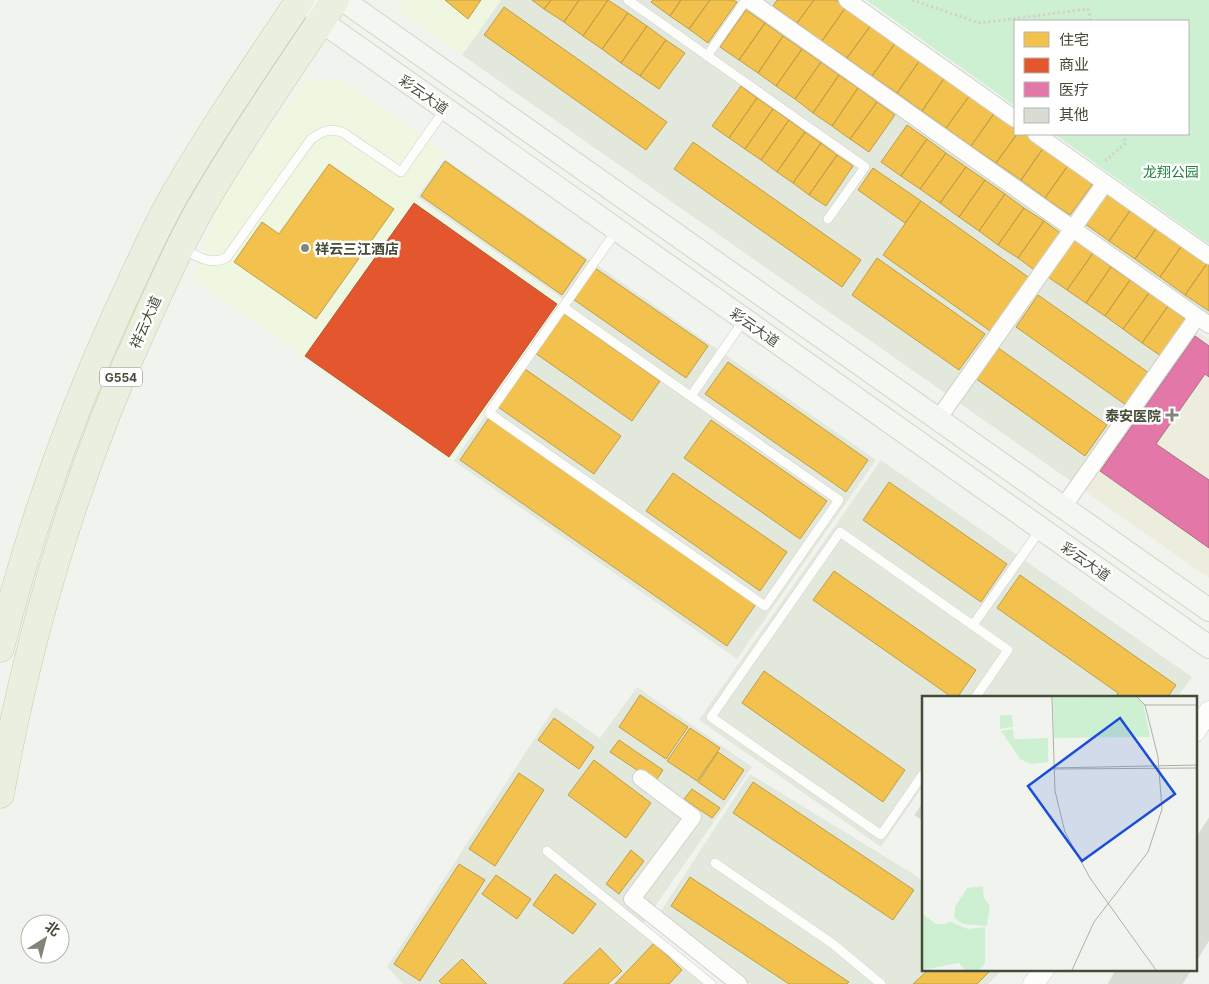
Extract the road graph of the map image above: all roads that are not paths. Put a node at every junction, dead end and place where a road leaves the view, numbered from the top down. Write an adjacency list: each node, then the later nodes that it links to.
1 (300, 0): 27 (highway, 祥云大道 / G554)
2 (343, 0): 21 (main road)
3 (628, 0): 7 (lane)
4 (748, 0): 7 (lane); 13 (street)
5 (847, 0): 9 (street)
6 (322, 7): 8 (main road, 彩云大道); 15 (highway, 祥云大道 / G554)
7 (707, 56): 12 (lane)
8 (445, 109): 14 (main road, 彩云大道); 15 (lane)
9 (1014, 118)
10 (1037, 135): 11 (street)
11 (1105, 183): 13 (street); 16 (street)
12 (828, 218)
13 (1072, 229): 19 (street); 21 (street)
14 (617, 230): 17 (lane); 18 (main road, 彩云大道)
15 (180, 248): 33 (highway, 祥云大道 / G554)
16 (1209, 256)
17 (563, 307): 20 (lane); 20 (lane)
18 (744, 320): 20 (lane); 23 (main road, 彩云大道)
19 (1203, 321): 22 (street)
20 (690, 396)
21 (938, 419): 22 (main road)
22 (1063, 507): 24 (main road)
23 (1041, 529): 25 (lane); 26 (main road, 彩云大道)
24 (1209, 610)
25 (973, 625): 28 (lane); 31 (lane)
26 (1209, 647)
27 (0, 648)
28 (976, 696)
29 (1209, 712): 30 (street)
30 (1196, 731)
31 (922, 775)
32 (640, 778): 38 (street)
33 (0, 794)
34 (547, 851): 37 (lane)
35 (715, 863): 39 (lane)
36 (1042, 972): 40 (street)
37 (710, 984)
38 (739, 984)
39 (881, 984)
40 (1033, 984)

